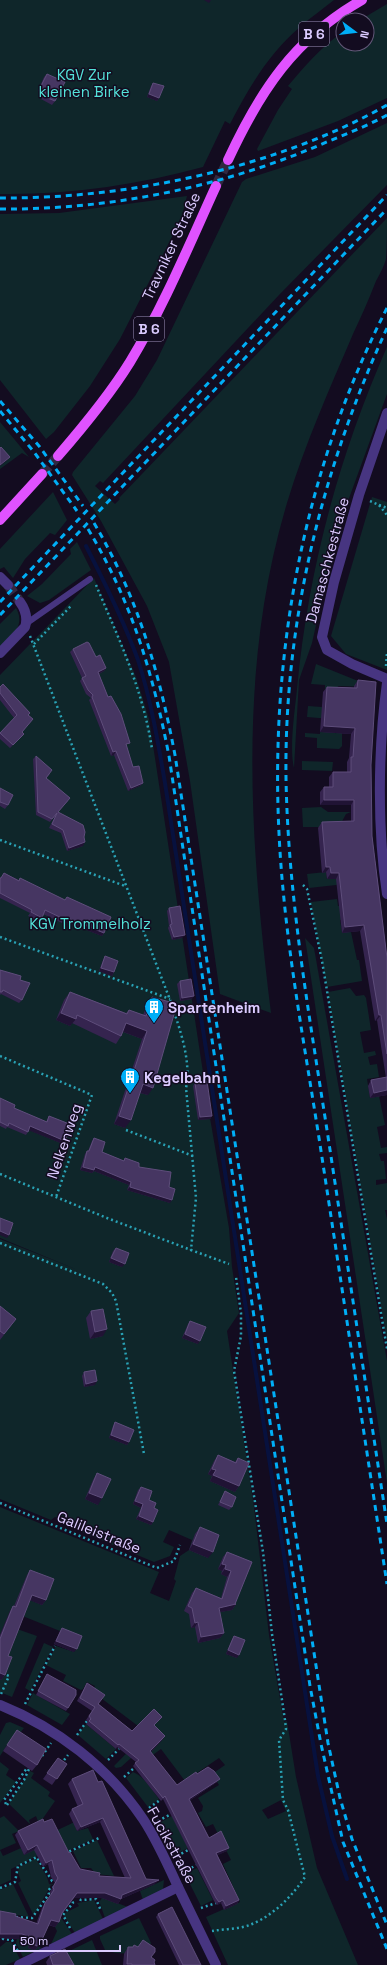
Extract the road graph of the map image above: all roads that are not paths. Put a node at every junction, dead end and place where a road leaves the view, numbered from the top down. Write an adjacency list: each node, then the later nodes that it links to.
1 (362, 0): 2 (main road, B 6)
2 (228, 160)
3 (216, 186): 5 (main road, Travniker Straße / B 6)
4 (387, 413): 14 (street, Damaschkestraße)
5 (58, 456)
6 (42, 474): 7 (main road)
7 (0, 520)
8 (0, 577): 10 (street)
9 (92, 581): 12 (lane)
10 (8, 585)
11 (20, 602): 12 (street)
12 (26, 625): 13 (street)
13 (0, 654)
14 (387, 679)
15 (387, 683): 16 (street)
16 (387, 889)
17 (1, 1705): 18 (street, Fucikstraße)
18 (178, 1887): 19 (street); 20 (street, Fucikstraße)
19 (22, 1964)
20 (216, 1965)

